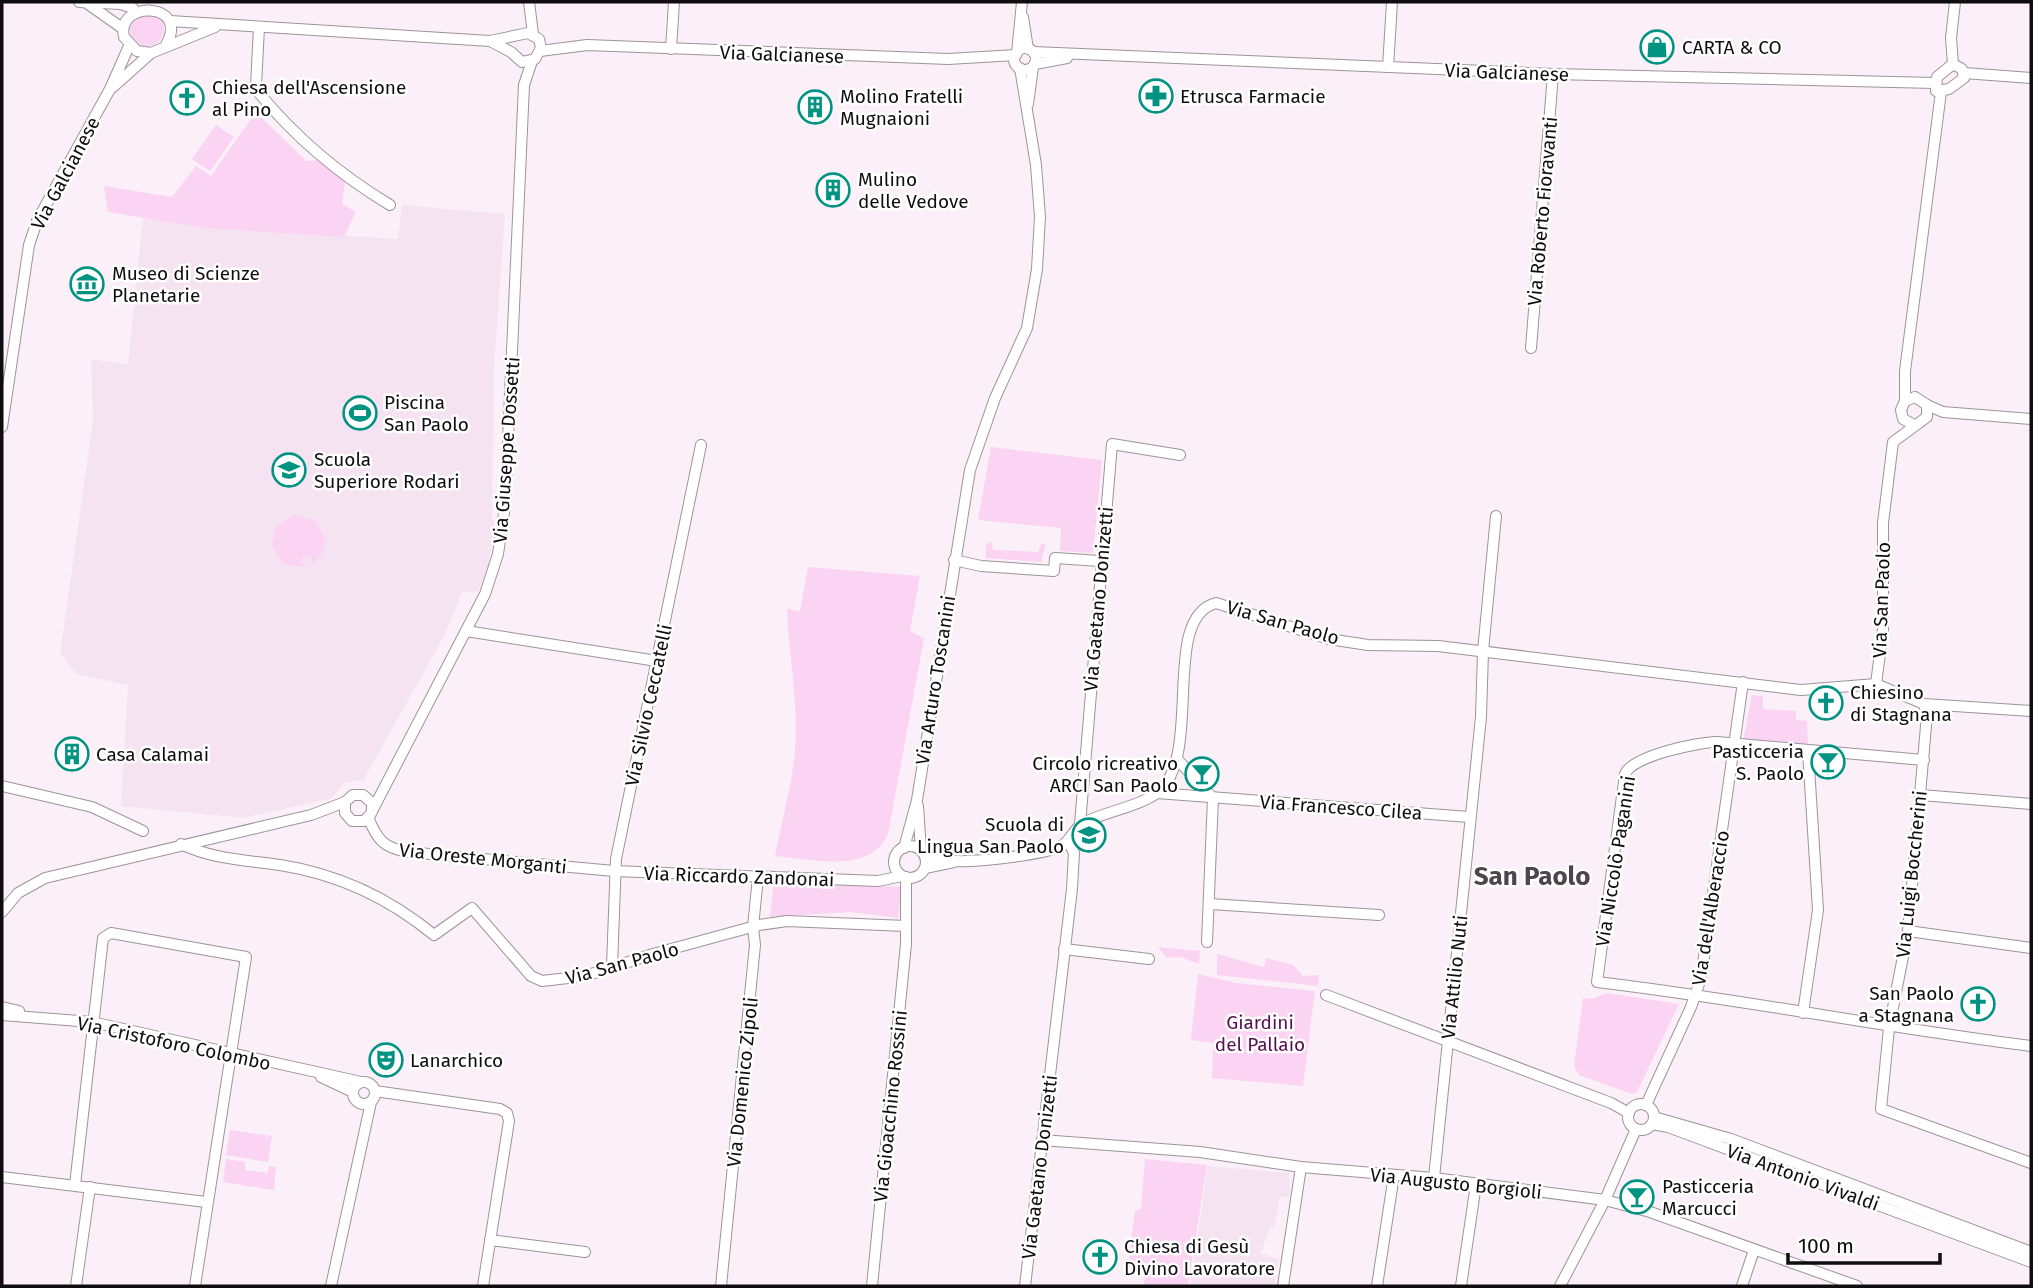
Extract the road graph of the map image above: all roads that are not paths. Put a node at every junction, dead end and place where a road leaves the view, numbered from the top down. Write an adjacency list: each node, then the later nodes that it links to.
1 (84, 2): 5 (street); 12 (street)
2 (674, 2): 18 (street)
3 (1392, 2): 26 (street)
4 (1955, 2): 24 (street)
5 (139, 5): 8 (street); 12 (street)
6 (529, 5): 13 (street); 15 (street)
7 (1021, 5): 22 (street)
8 (163, 6): 9 (street)
9 (170, 21): 10 (street, Via Galcianese); 16 (street)
10 (217, 26): 11 (street, Via Galcianese); 16 (street, Via Galcianese)
11 (259, 27): 14 (street, Via Galcianese); 34 (street)
12 (122, 28): 17 (street)
13 (517, 36): 14 (street, Via Galcianese); 15 (street, Via Galcianese); 21 (street)
14 (490, 41): 21 (street, Via Galcianese)
15 (537, 41): 18 (street, Via Galcianese); 23 (street)
16 (166, 45): 19 (street, Via Galcianese)
17 (129, 46): 19 (street); 32 (street, Via Galcianese)
18 (671, 49): 22 (street, Via Galcianese)
19 (151, 53): 32 (street, Via Galcianese)
20 (1080, 55): 22 (street, Via Galcianese); 25 (street, Via Galcianese); 26 (street, Via Galcianese)
21 (514, 56): 23 (street, Via Galcianese); 30 (street, Via Giuseppe Dossetti)
22 (1022, 57): 25 (street, Via Galcianese); 33 (street)
23 (531, 61): 30 (street, Via Giuseppe Dossetti)
24 (1953, 64): 27 (street); 31 (street)
25 (1034, 66): 33 (street)
26 (1388, 67): 28 (street, Via Galcianese)
27 (1964, 73): 29 (street); 31 (street)
28 (1553, 74): 31 (street, Via Galcianese); 35 (street, Via Roberto Fioravanti)
29 (2031, 78)
30 (524, 85): 47 (street, Via Giuseppe Dossetti)
31 (1938, 87): 36 (street)
32 (110, 89): 41 (street, Via Galcianese)
33 (1028, 104): 45 (street, Via Arturo Toscanini)
34 (390, 205)
35 (1531, 348)
36 (1905, 371): 37 (street); 38 (street)
37 (1905, 401): 38 (street); 40 (street)
38 (1925, 407): 39 (street); 40 (street, Via San Paolo)
39 (2031, 419)
40 (1914, 425): 51 (street, Via San Paolo)
41 (2, 426)
42 (701, 445): 49 (street, Via Silvio Ceccatelli)
43 (1180, 455): 46 (street, Via Gaetano Donizetti)
44 (1496, 516): 48 (street)
45 (954, 560): 46 (street); 64 (street, Via Arturo Toscanini)
46 (1100, 561): 69 (street, Via Gaetano Donizetti)
47 (466, 631): 49 (street); 59 (street, Via Giuseppe Dossetti)
48 (1483, 651): 50 (street, Via San Paolo); 56 (street, Via San Paolo); 68 (street, Via Attilio Nuti)
49 (657, 660): 78 (street, Via Silvio Ceccatelli)
50 (1743, 682): 51 (street, Via San Paolo); 54 (street, Via dell'Alberaccio)
51 (1876, 684): 52 (street)
52 (1924, 704): 53 (street); 57 (street)
53 (2031, 711)
54 (1735, 743): 55 (street); 94 (street, Via dell'Alberaccio); 94 (street, Via Niccolò Paganini)
55 (1808, 751): 57 (street); 96 (street)
56 (1177, 759): 60 (street, Via San Paolo); 63 (street)
57 (1924, 760): 62 (street, Via Luigi Boccherini)
58 (2, 786): 70 (street)
59 (383, 788): 61 (street); 67 (street, Via Giuseppe Dossetti)
60 (1157, 793): 63 (street, Via Francesco Cilea); 69 (street)
61 (364, 795): 66 (street); 67 (street)
62 (1921, 795): 65 (street); 87 (street, Via Luigi Boccherini)
63 (1213, 798): 68 (street, Via Francesco Cilea); 82 (street)
64 (917, 800): 73 (street, Via Arturo Toscanini); 74 (street, Via Arturo Toscanini)
65 (2031, 804)
66 (345, 808): 67 (street); 72 (street)
67 (370, 815): 78 (street, Via Oreste Morganti)
68 (1469, 817): 101 (street, Via Attilio Nuti)
69 (1080, 824): 71 (street)
70 (143, 831)
71 (1068, 841): 75 (street); 90 (street, Via Gaetano Donizetti)
72 (181, 844): 83 (street); 92 (street, Via San Paolo)
73 (904, 848): 74 (street); 76 (street)
74 (923, 853): 75 (street); 77 (street)
75 (956, 861): 77 (street)
76 (894, 865): 80 (street); 81 (street, Via Riccardo Zandonai)
77 (925, 868): 80 (street)
78 (614, 871): 79 (street, Via Riccardo Zandonai); 92 (street, Via Silvio Ceccatelli)
79 (758, 877): 81 (street, Via Riccardo Zandonai); 86 (street, Via Domenico Zipoli)
80 (904, 877): 81 (street, Via Riccardo Zandonai); 85 (street)
81 (863, 880)
82 (1210, 904): 84 (street); 88 (street)
83 (2, 912)
84 (1379, 915)
85 (906, 926): 86 (street, Via San Paolo); 132 (street, Via Gioacchino Rossini)
86 (753, 927): 92 (street, Via San Paolo); 131 (street, Via Domenico Zipoli)
87 (1908, 931): 89 (street); 100 (street, Via Luigi Boccherini)
88 (1208, 942)
89 (2031, 948)
90 (1064, 949): 91 (street); 111 (street, Via Gaetano Donizetti)
91 (1150, 959)
92 (612, 966)
93 (1325, 995): 101 (street)
94 (1696, 995): 96 (street); 107 (street, Via dell'Alberaccio)
95 (2, 1007): 98 (street, Via Cristoforo Colombo)
96 (1803, 1013): 100 (street)
97 (2, 1015): 98 (street, Via Cristoforo Colombo)
98 (39, 1016): 99 (street, Via Cristoforo Colombo)
99 (92, 1022): 103 (street, Via Cristoforo Colombo); 103 (street); 118 (street)
100 (1889, 1028): 102 (street); 112 (street, Via Luigi Boccherini)
101 (1447, 1038): 108 (street); 116 (street, Via Attilio Nuti)
102 (2031, 1046)
103 (231, 1055): 104 (street, Via Cristoforo Colombo); 121 (street)
104 (357, 1087): 105 (street); 106 (street)
105 (375, 1091): 106 (street); 122 (street)
106 (370, 1102): 129 (street)
107 (1646, 1105): 108 (street); 109 (street)
108 (1629, 1113): 110 (street)
109 (1653, 1121): 110 (street); 124 (street, Via Antonio Vivaldi); 126 (street, Via Antonio Vivaldi)
110 (1636, 1129): 120 (street)
111 (1042, 1140): 113 (street, Via Augusto Borgioli); 133 (street, Via Gaetano Donizetti)
112 (2031, 1163)
113 (1301, 1167): 114 (street, Via Augusto Borgioli); 134 (street)
114 (1394, 1175): 116 (street, Via Augusto Borgioli); 135 (street)
115 (2, 1177): 118 (street)
116 (1434, 1178): 117 (street, Via Augusto Borgioli)
117 (1476, 1184): 120 (street, Via Augusto Borgioli); 136 (street)
118 (75, 1185): 119 (street)
119 (90, 1186): 121 (street); 127 (street)
120 (1605, 1200): 123 (street, Via Augusto Borgioli); 137 (street)
121 (206, 1202): 128 (street)
122 (490, 1240): 125 (street); 130 (street)
123 (1754, 1250): 138 (street); 139 (street, Via Augusto Borgioli)
124 (2031, 1251)
125 (585, 1252)
126 (2031, 1262)
127 (76, 1286)
128 (195, 1286)
129 (331, 1286)
130 (483, 1286)
131 (721, 1286)
132 (872, 1286)
133 (1025, 1286)
134 (1283, 1286)
135 (1377, 1286)
136 (1461, 1286)
137 (1560, 1286)
138 (1742, 1286)
139 (1857, 1286)

